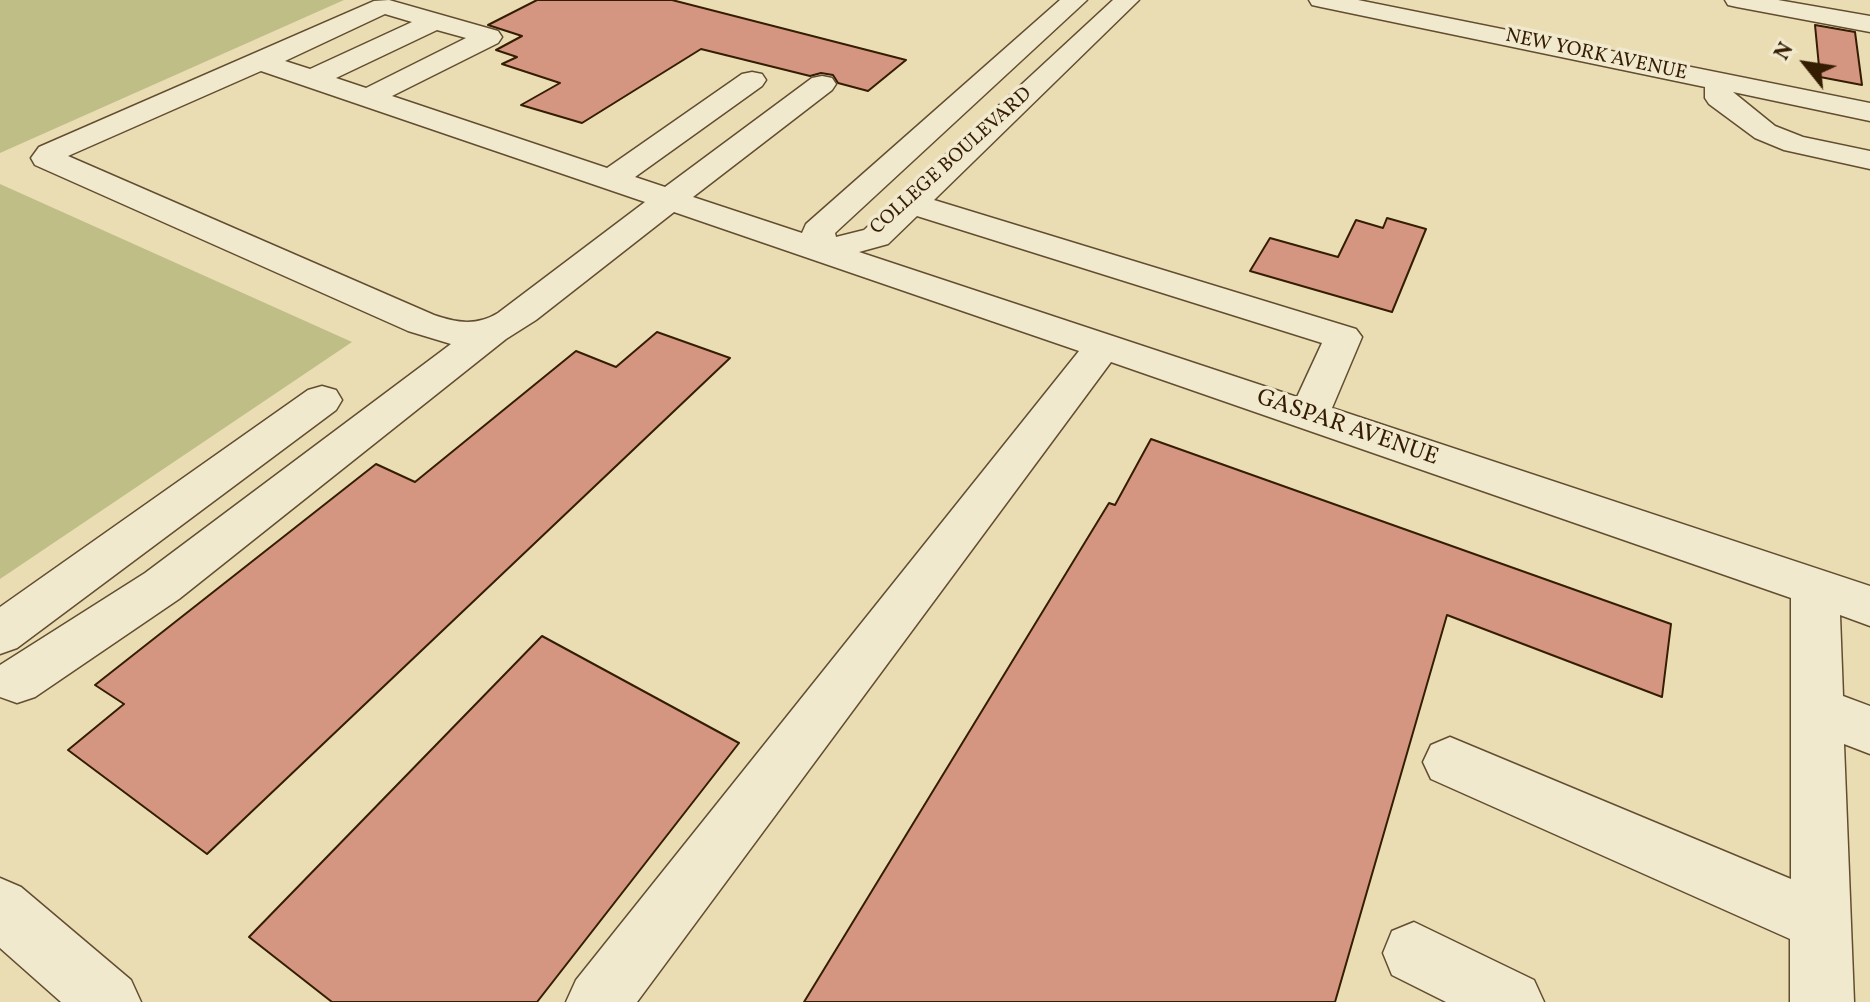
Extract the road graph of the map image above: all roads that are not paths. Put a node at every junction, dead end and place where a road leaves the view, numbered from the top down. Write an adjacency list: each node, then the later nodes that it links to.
1 (1075, 0): 13 (street, COLLEGE BOULEVARD)
2 (1127, 0): 15 (street, COLLEGE BOULEVARD)
3 (1321, 0): 10 (street, NEW YORK AVENUE)
4 (1737, 0): 6 (street)
5 (435, 21): 7 (street); 8 (street); 12 (street)
6 (1870, 24)
7 (261, 62): 8 (street, GASPAR AVENUE); 21 (street)
8 (312, 79): 12 (street, GASPAR AVENUE)
9 (752, 80): 17 (street)
10 (1719, 81): 14 (street, NEW YORK AVENUE); 16 (street)
11 (822, 84): 18 (street)
12 (367, 98): 17 (street, GASPAR AVENUE)
13 (961, 103): 15 (street); 20 (street, COLLEGE BOULEVARD)
14 (1870, 112)
15 (1006, 114): 19 (street, COLLEGE BOULEVARD)
16 (1870, 160)
17 (611, 180): 18 (street, GASPAR AVENUE)
18 (669, 200): 20 (street, GASPAR AVENUE); 21 (street)
19 (912, 204): 20 (street, COLLEGE BOULEVARD); 24 (street)
20 (823, 251): 22 (street, GASPAR AVENUE)
21 (493, 331): 28 (street)
22 (1103, 346): 24 (street, GASPAR AVENUE); 36 (street)
23 (322, 400): 27 (street)
24 (1309, 416): 25 (street, GASPAR AVENUE)
25 (1815, 588): 26 (street, GASPAR AVENUE); 29 (street)
26 (1870, 606)
27 (0, 634)
28 (17, 681)
29 (1819, 710): 30 (street); 33 (street)
30 (1870, 730)
31 (1450, 762): 33 (street)
32 (0, 908): 35 (street)
33 (1820, 921): 38 (street)
34 (1414, 953): 37 (street)
35 (109, 1002)
36 (598, 1002)
37 (1512, 1002)
38 (1822, 1002)

